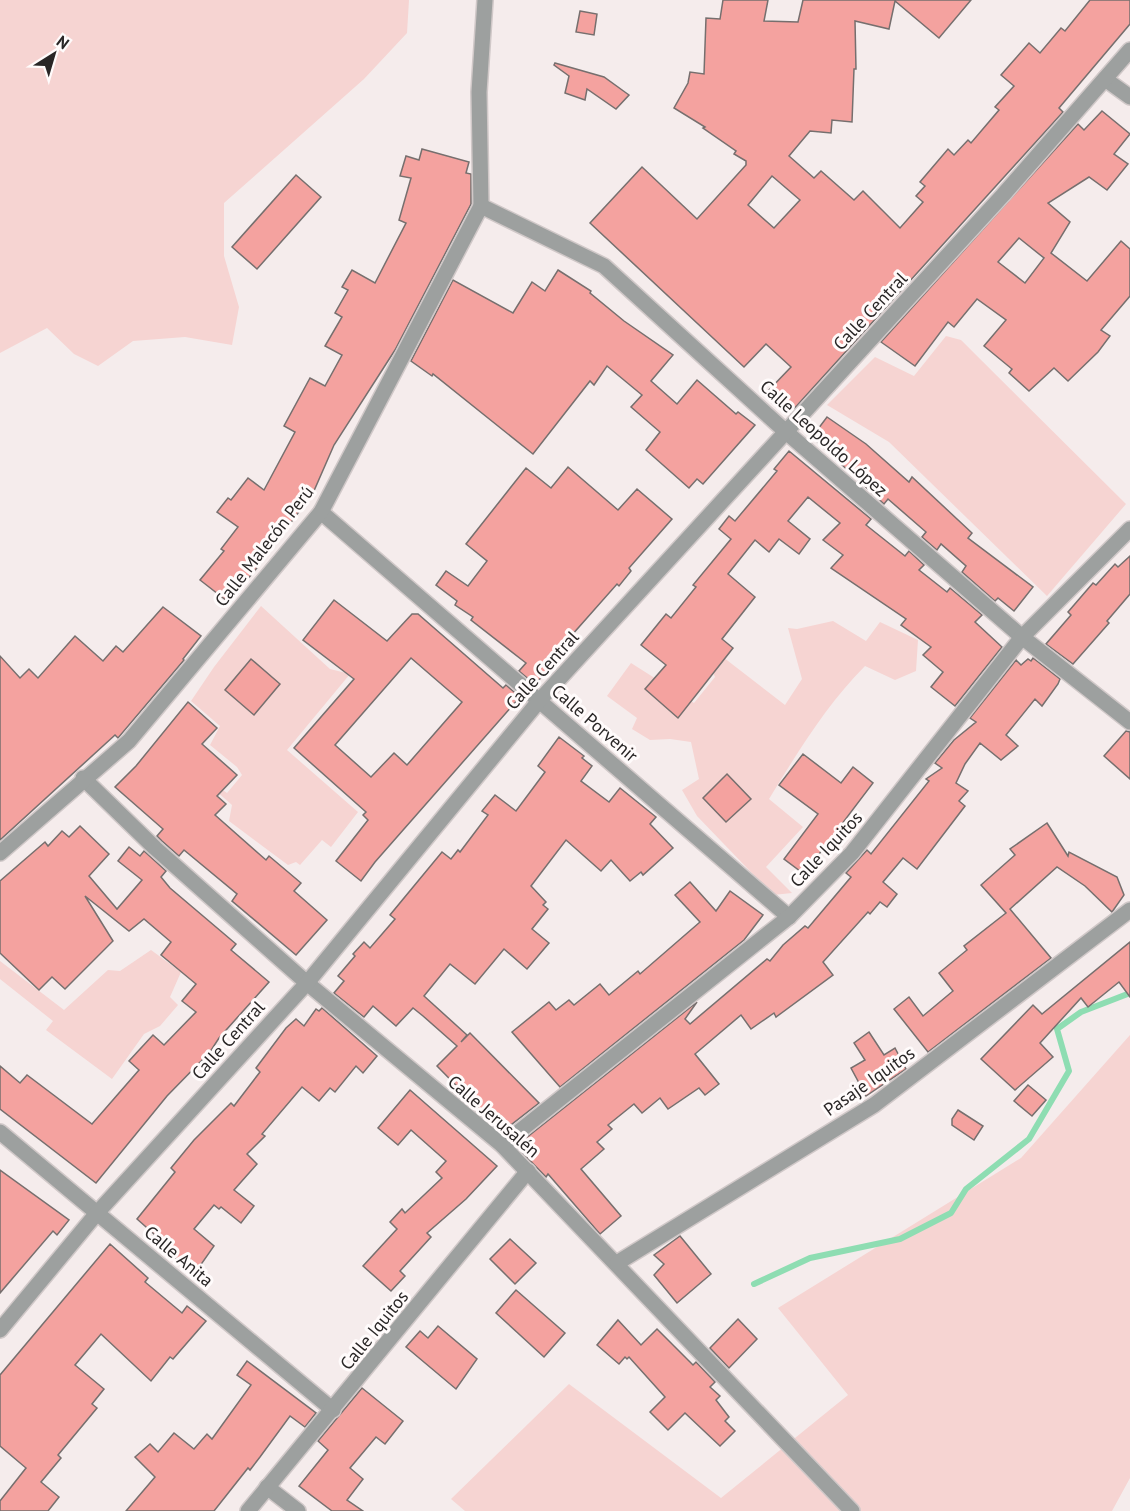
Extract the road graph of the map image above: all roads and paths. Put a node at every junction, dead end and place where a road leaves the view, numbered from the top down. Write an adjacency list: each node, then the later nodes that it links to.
1 (485, 0): 5 (street)
2 (1130, 50): 3 (street, Calle Central)
3 (1105, 79): 4 (street); 6 (street, Calle Central)
4 (1130, 97)
5 (481, 206): 6 (street, Calle Leopoldo López); 7 (street, Calle Malecón Perú)
6 (785, 431): 9 (street, Calle Leopoldo López); 10 (street, Calle Central)
7 (321, 512): 10 (street, Calle Porvenir); 12 (street, Calle Malecón Perú)
8 (1130, 529): 9 (street, Calle Iquitos)
9 (1022, 637): 11 (street, Calle Leopoldo López); 15 (street, Calle Iquitos)
10 (539, 700): 15 (street, Calle Porvenir); 16 (street, Calle Central)
11 (1130, 722)
12 (83, 778): 13 (street, Calle Malecón Perú); 16 (street, Calle Jerusalén)
13 (0, 853)
14 (1130, 910): 21 (street, Pasaje Iquitos)
15 (789, 916): 18 (street, Calle Iquitos)
16 (307, 983): 18 (street, Calle Jerusalén); 20 (street, Calle Central)
17 (0, 1132): 20 (street, Calle Anita)
18 (502, 1145): 19 (street, Calle Jerusalén)
19 (528, 1171): 21 (street, Calle Jerusalén); 23 (street, Calle Iquitos)
20 (97, 1213): 22 (street, Calle Central); 23 (street, Calle Anita)
21 (617, 1263): 27 (street, Calle Jerusalén)
22 (0, 1330)
23 (333, 1410): 24 (street, Calle Iquitos)
24 (267, 1487): 25 (street, Calle Iquitos); 26 (street)
25 (248, 1511)
26 (298, 1511)
27 (852, 1511)

